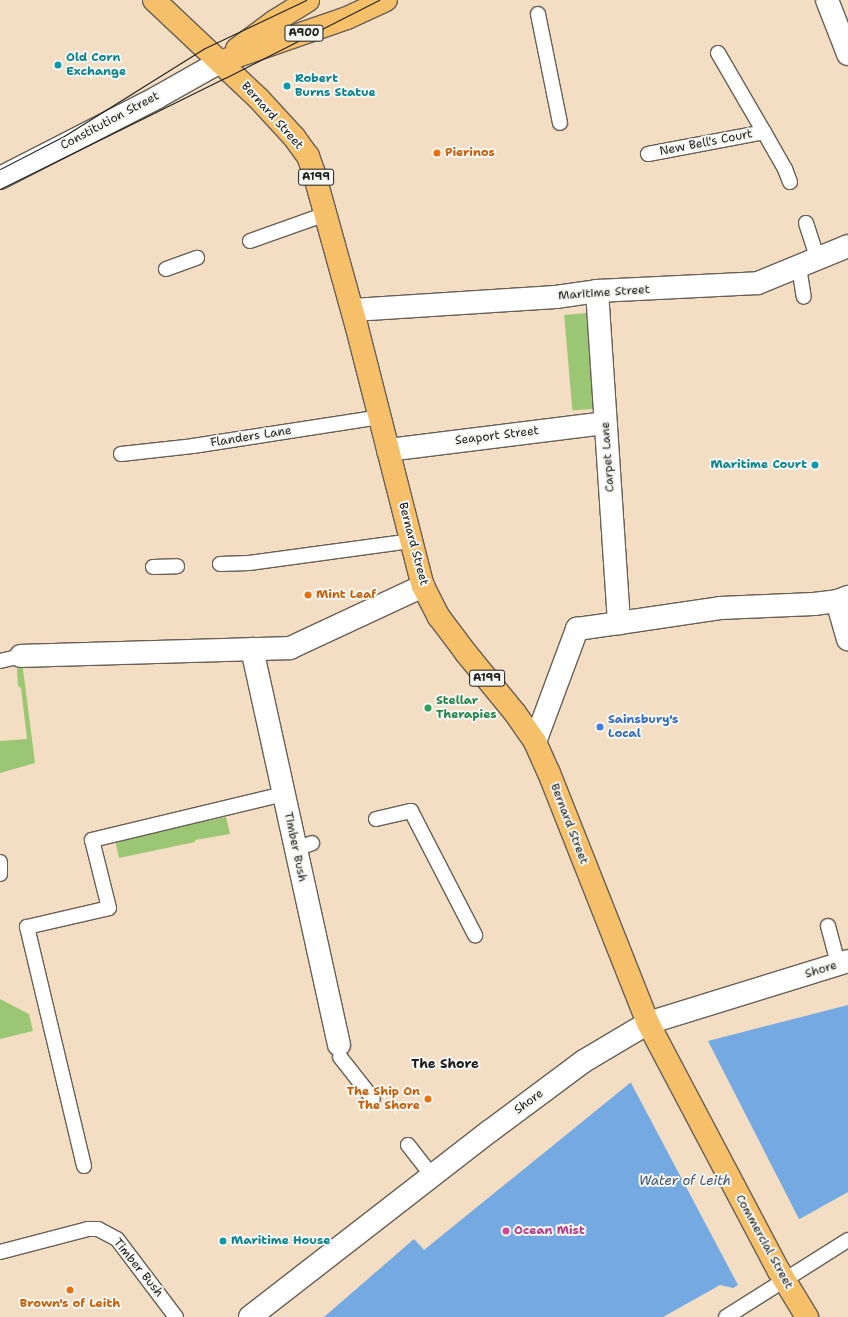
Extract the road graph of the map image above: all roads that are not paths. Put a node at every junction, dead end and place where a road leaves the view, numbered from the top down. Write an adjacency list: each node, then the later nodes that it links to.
1 (154, 0): 8 (main road, A199)
2 (308, 0): 8 (main road, Constitution Street / A900)
3 (386, 0): 8 (main road, Constitution Street / A900)
4 (827, 0): 7 (street)
5 (538, 14): 9 (lane)
6 (718, 53): 10 (lane, New Bell's Court)
7 (848, 54)
8 (220, 62): 12 (street, Constitution Street); 14 (main road, Bernard Street / A199)
9 (560, 123)
10 (764, 132): 11 (lane, New Bell's Court); 13 (lane, New Bell's Court)
11 (648, 154)
12 (0, 178)
13 (790, 182)
14 (326, 214): 16 (lane); 23 (main road, Bernard Street / A199)
15 (806, 223): 19 (lane)
16 (250, 241)
17 (848, 246): 19 (street, Maritime Street)
18 (198, 258): 20 (lane)
19 (808, 263): 21 (street, Maritime Street); 22 (lane)
20 (166, 269)
21 (597, 291): 23 (street, Maritime Street); 25 (street, Carpet Lane)
22 (804, 298)
23 (353, 310): 24 (main road, Bernard Street / A199)
24 (380, 417): 26 (main road, Bernard Street / A199); 27 (lane, Flanders Lane)
25 (605, 423): 26 (street, Seaport Street); 34 (street, Carpet Lane)
26 (388, 450): 28 (main road, Bernard Street / A199)
27 (121, 454)
28 (411, 541): 29 (lane); 32 (main road, Bernard Street / A199)
29 (220, 564)
30 (177, 566): 31 (lane)
31 (153, 567)
32 (423, 586): 36 (street); 39 (main road, Bernard Street / A199)
33 (842, 599): 34 (street); 35 (street)
34 (619, 623): 39 (street)
35 (848, 639)
36 (252, 649): 37 (street); 40 (street, Timber Bush)
37 (21, 656): 38 (lane)
38 (0, 661)
39 (535, 742): 47 (main road, Bernard Street / A199)
40 (283, 794): 48 (street, Timber Bush); 52 (lane)
41 (376, 818): 45 (lane)
42 (0, 862): 43 (lane)
43 (0, 874)
44 (828, 926): 46 (lane)
45 (476, 935)
46 (843, 963): 47 (street, Shore)
47 (648, 1023): 49 (main road, Bernard Street / A199); 53 (street, Shore)
48 (340, 1051): 50 (lane, Timber Bush)
49 (666, 1060): 56 (main road, Commercial Street / A199)
50 (373, 1099)
51 (408, 1145): 53 (lane)
52 (84, 1166)
53 (432, 1176): 58 (street, Shore)
54 (848, 1240): 56 (lane)
55 (0, 1252): 57 (lane, Timber Bush)
56 (782, 1276): 59 (lane); 60 (main road, Commercial Street / A199)
57 (176, 1317)
58 (250, 1317)
59 (726, 1317)
60 (807, 1317)

